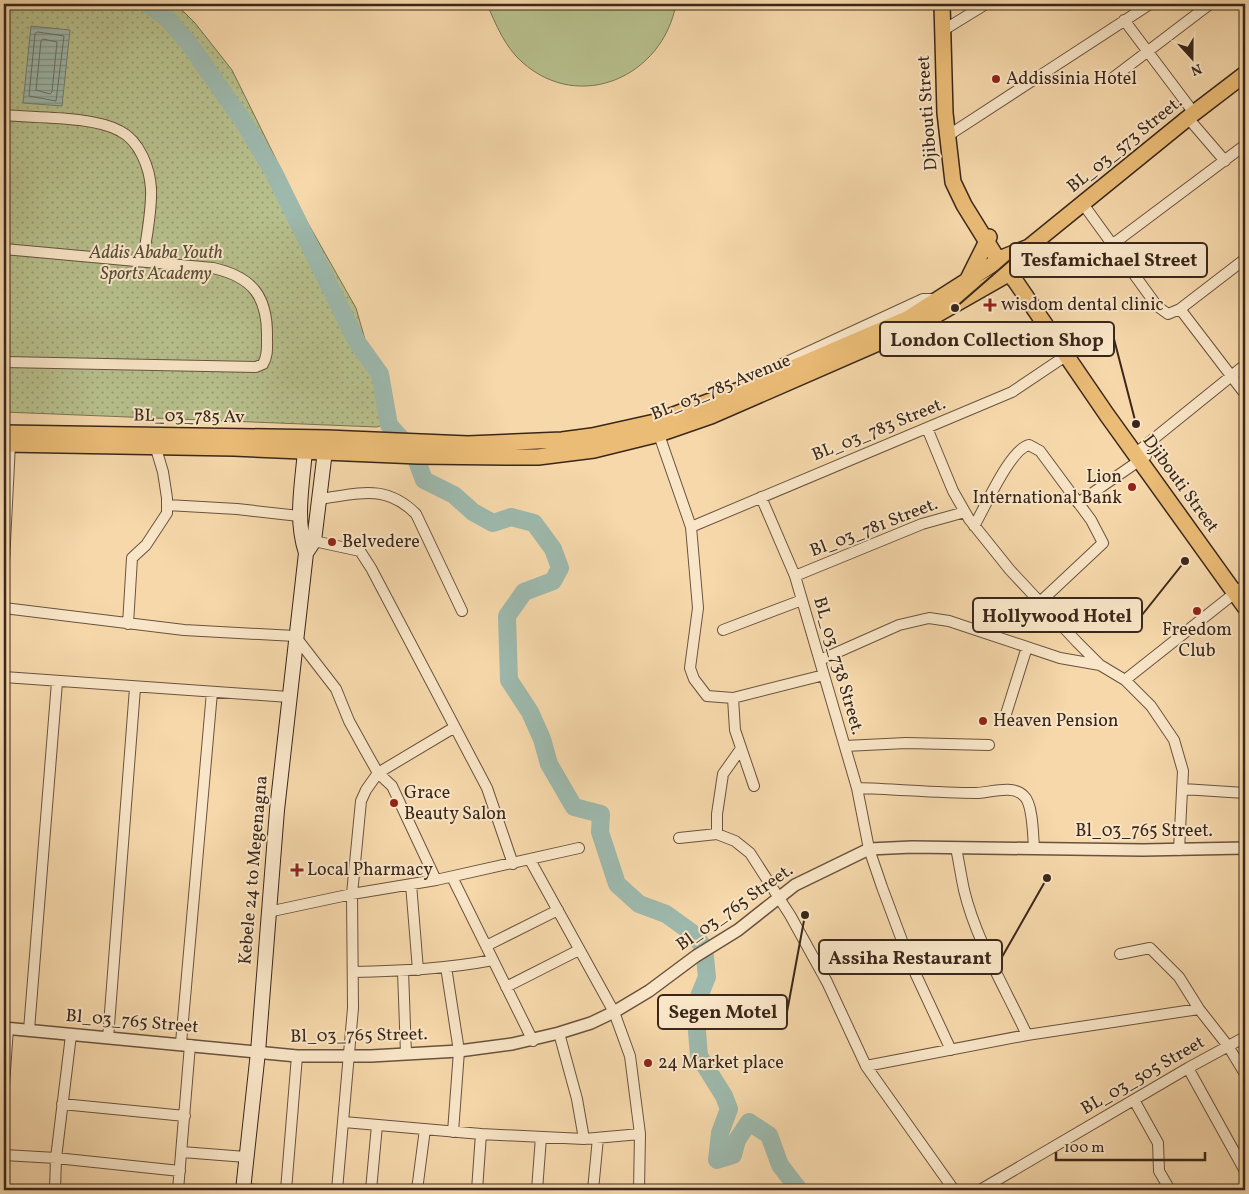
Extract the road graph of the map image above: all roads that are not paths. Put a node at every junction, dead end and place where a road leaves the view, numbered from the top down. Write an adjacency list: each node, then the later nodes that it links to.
1 (942, 4): 17 (main road, Djibouti Street)
2 (947, 4): 7 (main road, Djibouti Street)
3 (986, 4): 7 (street)
4 (1150, 4): 6 (street)
5 (1210, 4): 8 (street)
6 (1124, 20): 8 (street); 13 (street)
7 (946, 28): 13 (main road, Djibouti Street)
8 (1147, 52): 10 (street); 12 (street)
9 (1245, 74): 12 (main road, BL_03_573 Street.)
10 (1114, 77)
11 (4, 115): 23 (street)
12 (1191, 115): 15 (street); 16 (main road, BL_03_573 Street.)
13 (952, 133): 17 (main road, Djibouti Street)
14 (1245, 145): 15 (street)
15 (1225, 161): 18 (street)
16 (1083, 204): 18 (street); 19 (main road, BL_03_573 Street.)
17 (988, 239): 21 (main road, Djibouti Street); 25 (main road)
18 (1114, 244): 28 (street)
19 (1029, 247): 21 (main road, BL_03_785 Avenue); 24 (main road)
20 (4, 249): 23 (street)
21 (1002, 259): 24 (main road, Djibouti Street); 25 (main road, BL_03_785 Avenue)
22 (1245, 259): 28 (street)
23 (143, 261): 30 (street)
24 (1012, 272): 26 (main road, BL_03_785 Avenue); 27 (main road, Djibouti Street)
25 (966, 283): 34 (main road, BL_03_785 Avenue)
26 (984, 288): 27 (main road); 34 (main road, BL_03_785 Avenue)
27 (1025, 288): 29 (main road, Djibouti Street)
28 (1180, 309): 32 (street)
29 (1070, 353): 35 (street, BL_03_783 Street.); 41 (main road, Djibouti Street)
30 (4, 362)
31 (1245, 365): 32 (street)
32 (1231, 376): 33 (street); 41 (street)
33 (1245, 394)
34 (657, 428): 38 (main road, BL_03_785 Avenue); 50 (street)
35 (927, 428): 43 (street, BL_03_783 Street.); 47 (street)
36 (6, 440): 37 (main road, BL_03_785 Av); 42 (street)
37 (154, 441): 38 (main road, BL_03_785 Av); 40 (main road, BL_03_785 Av); 46 (street)
38 (371, 447): 39 (main road, BL_03_785 Av)
39 (325, 451): 40 (main road, BL_03_785 Av); 44 (main road)
40 (305, 452): 48 (main road)
41 (1143, 455): 45 (street); 55 (main road, Djibouti Street)
42 (6, 491): 53 (street)
43 (761, 497): 50 (street, BL_03_783 Street.); 54 (street, BL_03_738 Street.)
44 (320, 499): 51 (main road); 60 (street)
45 (1078, 503): 49 (street); 57 (street)
46 (167, 505): 48 (street); 61 (street)
47 (964, 512): 49 (street); 54 (street, Bl_03_781 Street.)
48 (299, 516): 52 (main road)
49 (974, 526): 57 (street)
50 (691, 527): 74 (street)
51 (314, 541): 52 (main road); 76 (street)
52 (306, 554): 63 (main road, Kebele 24 to Megenagna)
53 (4, 562)
54 (795, 576): 56 (street, BL_03_738 Street.)
55 (1242, 589): 58 (main road, Djibouti Street); 69 (street)
56 (802, 600): 62 (street); 65 (street, BL_03_738 Street.)
57 (1039, 602): 66 (street)
58 (1245, 607)
59 (4, 608): 61 (street)
60 (462, 611)
61 (128, 624): 63 (street)
62 (723, 630)
63 (295, 636): 73 (main road, Kebele 24 to Megenagna); 80 (street)
64 (1027, 647): 65 (street); 66 (street); 75 (street)
65 (820, 660): 67 (street, BL_03_738 Street.)
66 (1100, 664): 69 (street)
67 (824, 675): 74 (street); 78 (street, BL_03_738 Street.)
68 (4, 678): 70 (street)
69 (1126, 680): 83 (street)
70 (57, 682): 71 (street); 114 (street)
71 (135, 688): 72 (street); 119 (street)
72 (212, 692): 73 (street); 121 (street)
73 (288, 697): 101 (main road, Kebele 24 to Megenagna)
74 (732, 698): 79 (street)
75 (1006, 714)
76 (455, 727): 80 (street); 94 (street)
77 (989, 745): 78 (street)
78 (845, 746): 82 (street, BL_03_738 Street.)
79 (740, 750): 81 (street); 85 (street)
80 (378, 773): 96 (street); 98 (street)
81 (754, 786)
82 (857, 788): 89 (street); 91 (street, BL_03_738 Street.)
83 (1183, 789): 84 (street); 92 (street)
84 (1245, 793)
85 (717, 834): 86 (street); 99 (street)
86 (679, 838)
87 (579, 848): 93 (street)
88 (956, 848): 89 (street, Bl_03_765 Street.); 91 (street, Bl_03_765 Street.); 117 (street)
89 (1034, 848): 92 (street, Bl_03_765 Street.)
90 (1245, 848): 92 (street, Bl_03_765 Street.)
91 (869, 849): 99 (street, Bl_03_765 Street.); 123 (street, BL_03_738 Street.)
92 (1179, 850)
93 (530, 860): 94 (street); 100 (street)
94 (513, 864): 95 (street)
95 (452, 877): 96 (street); 102 (street)
96 (436, 880): 97 (street)
97 (410, 884): 98 (street); 107 (street)
98 (352, 894): 101 (street); 109 (street)
99 (778, 897): 112 (street, Bl_03_765 Street.); 129 (street)
100 (558, 910): 102 (street); 103 (street)
101 (268, 912): 125 (main road, Kebele 24 to Megenagna)
102 (486, 946): 105 (street)
103 (579, 950): 110 (street); 112 (street)
104 (1120, 954): 111 (street)
105 (493, 960): 106 (street); 110 (street)
106 (446, 967): 107 (street); 124 (street)
107 (418, 970): 108 (street)
108 (403, 971): 109 (street); 126 (street)
109 (353, 972): 128 (street)
110 (506, 987): 120 (street)
111 (1199, 1009): 117 (street); 122 (street)
112 (614, 1012): 115 (street, Bl_03_765 Street.); 141 (street)
113 (6, 1028): 114 (street, Bl_03_765 Street); 132 (street)
114 (29, 1030): 116 (street, Bl_03_765 Street)
115 (559, 1034): 120 (street, Bl_03_765 Street.); 144 (street)
116 (70, 1035): 119 (street, Bl_03_765 Street); 134 (street)
117 (1027, 1035): 123 (street)
118 (1245, 1037): 122 (street, BL_03_505 Street)
119 (108, 1038): 121 (street, Bl_03_765 Street)
120 (533, 1041): 124 (street, Bl_03_765 Street.)
121 (185, 1044): 125 (street, Bl_03_765 Street); 135 (street)
122 (1228, 1046): 130 (street, BL_03_505 Street); 131 (street)
123 (950, 1050): 129 (street)
124 (459, 1051): 126 (street, Bl_03_765 Street.); 139 (street)
125 (258, 1052): 127 (street, Bl_03_765 Street.); 147 (main road, Kebele 24 to Megenagna)
126 (406, 1054): 128 (street, Bl_03_765 Street.)
127 (297, 1056): 128 (street, Bl_03_765 Street.); 155 (street)
128 (349, 1056): 136 (street)
129 (866, 1066): 163 (street)
130 (1188, 1068): 133 (street, BL_03_505 Street); 150 (street)
131 (1245, 1074)
132 (4, 1085)
133 (1134, 1100): 164 (street, BL_03_505 Street); 165 (street)
134 (62, 1104): 135 (street); 148 (street)
135 (184, 1116): 145 (street)
136 (344, 1122): 137 (street); 156 (street)
137 (377, 1125): 138 (street); 157 (street)
138 (425, 1129): 139 (street); 158 (street)
139 (453, 1132): 140 (street)
140 (481, 1134): 142 (street); 159 (street)
141 (640, 1134): 143 (street); 162 (street)
142 (541, 1137): 144 (street); 160 (street)
143 (598, 1138): 144 (street); 161 (street)
144 (584, 1139)
145 (182, 1152): 147 (street); 149 (street)
146 (4, 1155): 148 (street)
147 (246, 1157): 151 (main road, Kebele 24 to Megenagna)
148 (56, 1158): 149 (street); 152 (street)
149 (180, 1171): 153 (street)
150 (1245, 1171)
151 (243, 1189): 154 (street)
152 (55, 1190)
153 (178, 1190)
154 (260, 1190)
155 (286, 1190)
156 (337, 1190)
157 (371, 1190)
158 (417, 1190)
159 (477, 1190)
160 (537, 1190)
161 (593, 1190)
162 (639, 1190)
163 (954, 1190)
164 (980, 1190)
165 (1170, 1190)

